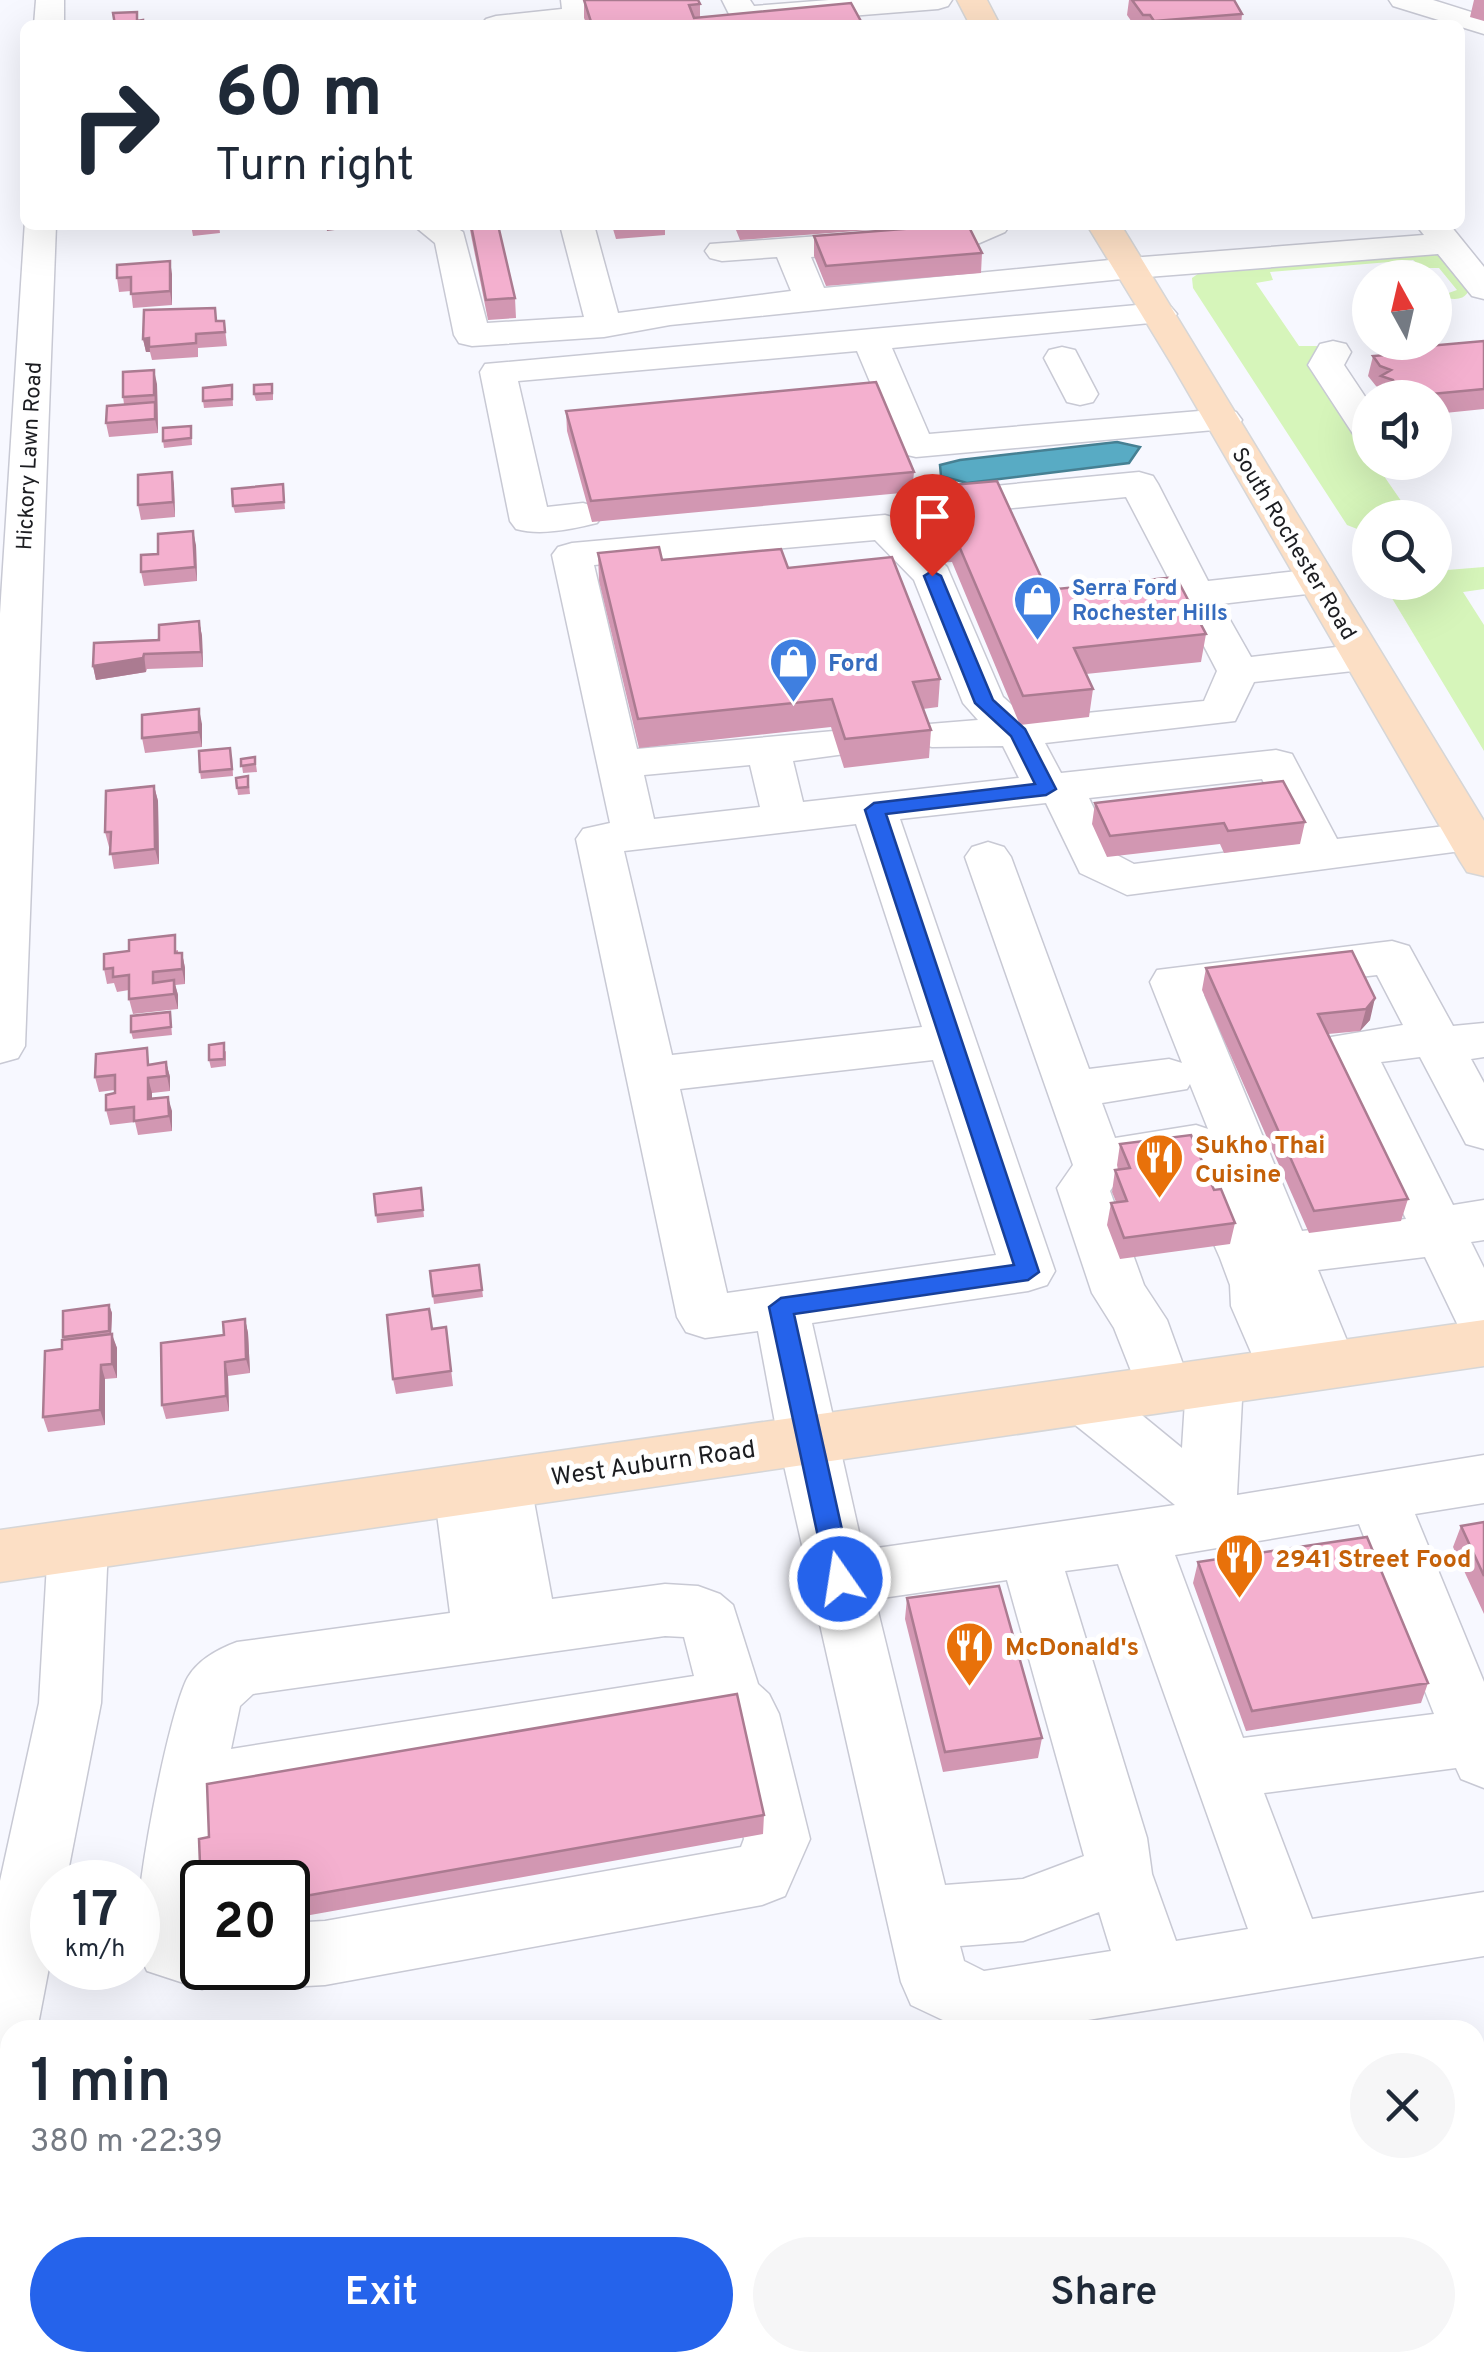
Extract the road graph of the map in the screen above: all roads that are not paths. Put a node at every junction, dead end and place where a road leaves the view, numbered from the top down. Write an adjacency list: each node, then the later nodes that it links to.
1 (574, 0): 7 (street)
2 (736, 0): 5 (street)
3 (938, 0): 5 (street)
4 (1404, 0): 6 (street)
5 (874, 10)
6 (1449, 13): 8 (street)
7 (542, 20)
8 (1484, 25)
9 (39, 230): 48 (street, Hickory Lawn Road)
10 (437, 230): 21 (street)
11 (578, 230): 21 (street)
12 (984, 230): 16 (street)
13 (1484, 232): 14 (street)
14 (1439, 233): 17 (street); 18 (street)
15 (718, 238): 16 (street)
16 (790, 246): 19 (street)
17 (1122, 254): 19 (street); 20 (main road, South Rochester Road)
18 (1484, 290)
19 (812, 301): 21 (street)
20 (1159, 314): 22 (street); 27 (main road, South Rochester Road)
21 (604, 326)
22 (870, 339): 27 (street); 28 (street)
23 (1333, 352): 26 (street)
24 (1062, 358): 25 (street)
25 (1080, 394)
26 (1352, 405)
27 (1223, 420): 30 (main road, South Rochester Road)
28 (583, 516)
29 (886, 526): 31 (street); 34 (street); 38 (street)
30 (1316, 580): 31 (street); 32 (main road, South Rochester Road)
31 (1195, 595): 33 (street)
32 (1362, 656): 33 (street); 43 (main road, South Rochester Road)
33 (1238, 670): 34 (street)
34 (1018, 733): 35 (street); 39 (street)
35 (932, 734)
36 (845, 743): 37 (street)
37 (768, 750): 38 (street); 41 (street)
38 (619, 764): 42 (street)
39 (1054, 788): 40 (street); 45 (street); 45 (street)
40 (874, 810): 41 (street); 46 (street)
41 (786, 819): 42 (street)
42 (635, 835): 49 (street)
43 (1477, 849): 45 (street)
44 (988, 857): 51 (street)
45 (1324, 857)
46 (952, 1040): 49 (street); 56 (street)
47 (1452, 1041): 52 (street); 54 (street); 55 (street)
48 (0, 1046)
49 (652, 1075): 56 (street)
50 (1169, 1077): 51 (street)
51 (1073, 1090): 53 (street)
52 (1484, 1131)
53 (1090, 1173): 55 (street); 60 (street)
54 (1454, 1227): 55 (street); 57 (street)
55 (1266, 1256): 59 (street)
56 (781, 1307): 62 (street)
57 (1484, 1323)
58 (1484, 1342): 59 (main road, West Auburn Road)
59 (1308, 1368): 60 (main road, West Auburn Road)
60 (1189, 1384): 61 (main road, West Auburn Road); 66 (street)
61 (1084, 1400): 62 (main road, West Auburn Road); 66 (street)
62 (807, 1439): 64 (main road, West Auburn Road); 71 (street)
63 (1484, 1478): 65 (street)
64 (482, 1488): 68 (main road, West Auburn Road); 72 (street)
65 (1378, 1496): 66 (street); 74 (street)
66 (1213, 1509): 67 (street)
67 (1138, 1536): 69 (street); 75 (street)
68 (78, 1546): 70 (main road, West Auburn Road); 84 (street)
69 (1029, 1551): 71 (street); 77 (street)
70 (0, 1556)
71 (840, 1579): 78 (street)
72 (506, 1631): 73 (street); 76 (street)
73 (731, 1698): 76 (street); 81 (street)
74 (1480, 1748): 75 (street)
75 (1224, 1770): 82 (street)
76 (193, 1777): 80 (street)
77 (1120, 1874): 78 (street); 83 (street)
78 (920, 1918): 83 (street)
79 (1484, 1924): 82 (street)
80 (180, 1951)
81 (310, 1954)
82 (1291, 1955): 83 (street)
83 (1154, 1976)
84 (5, 2020)

